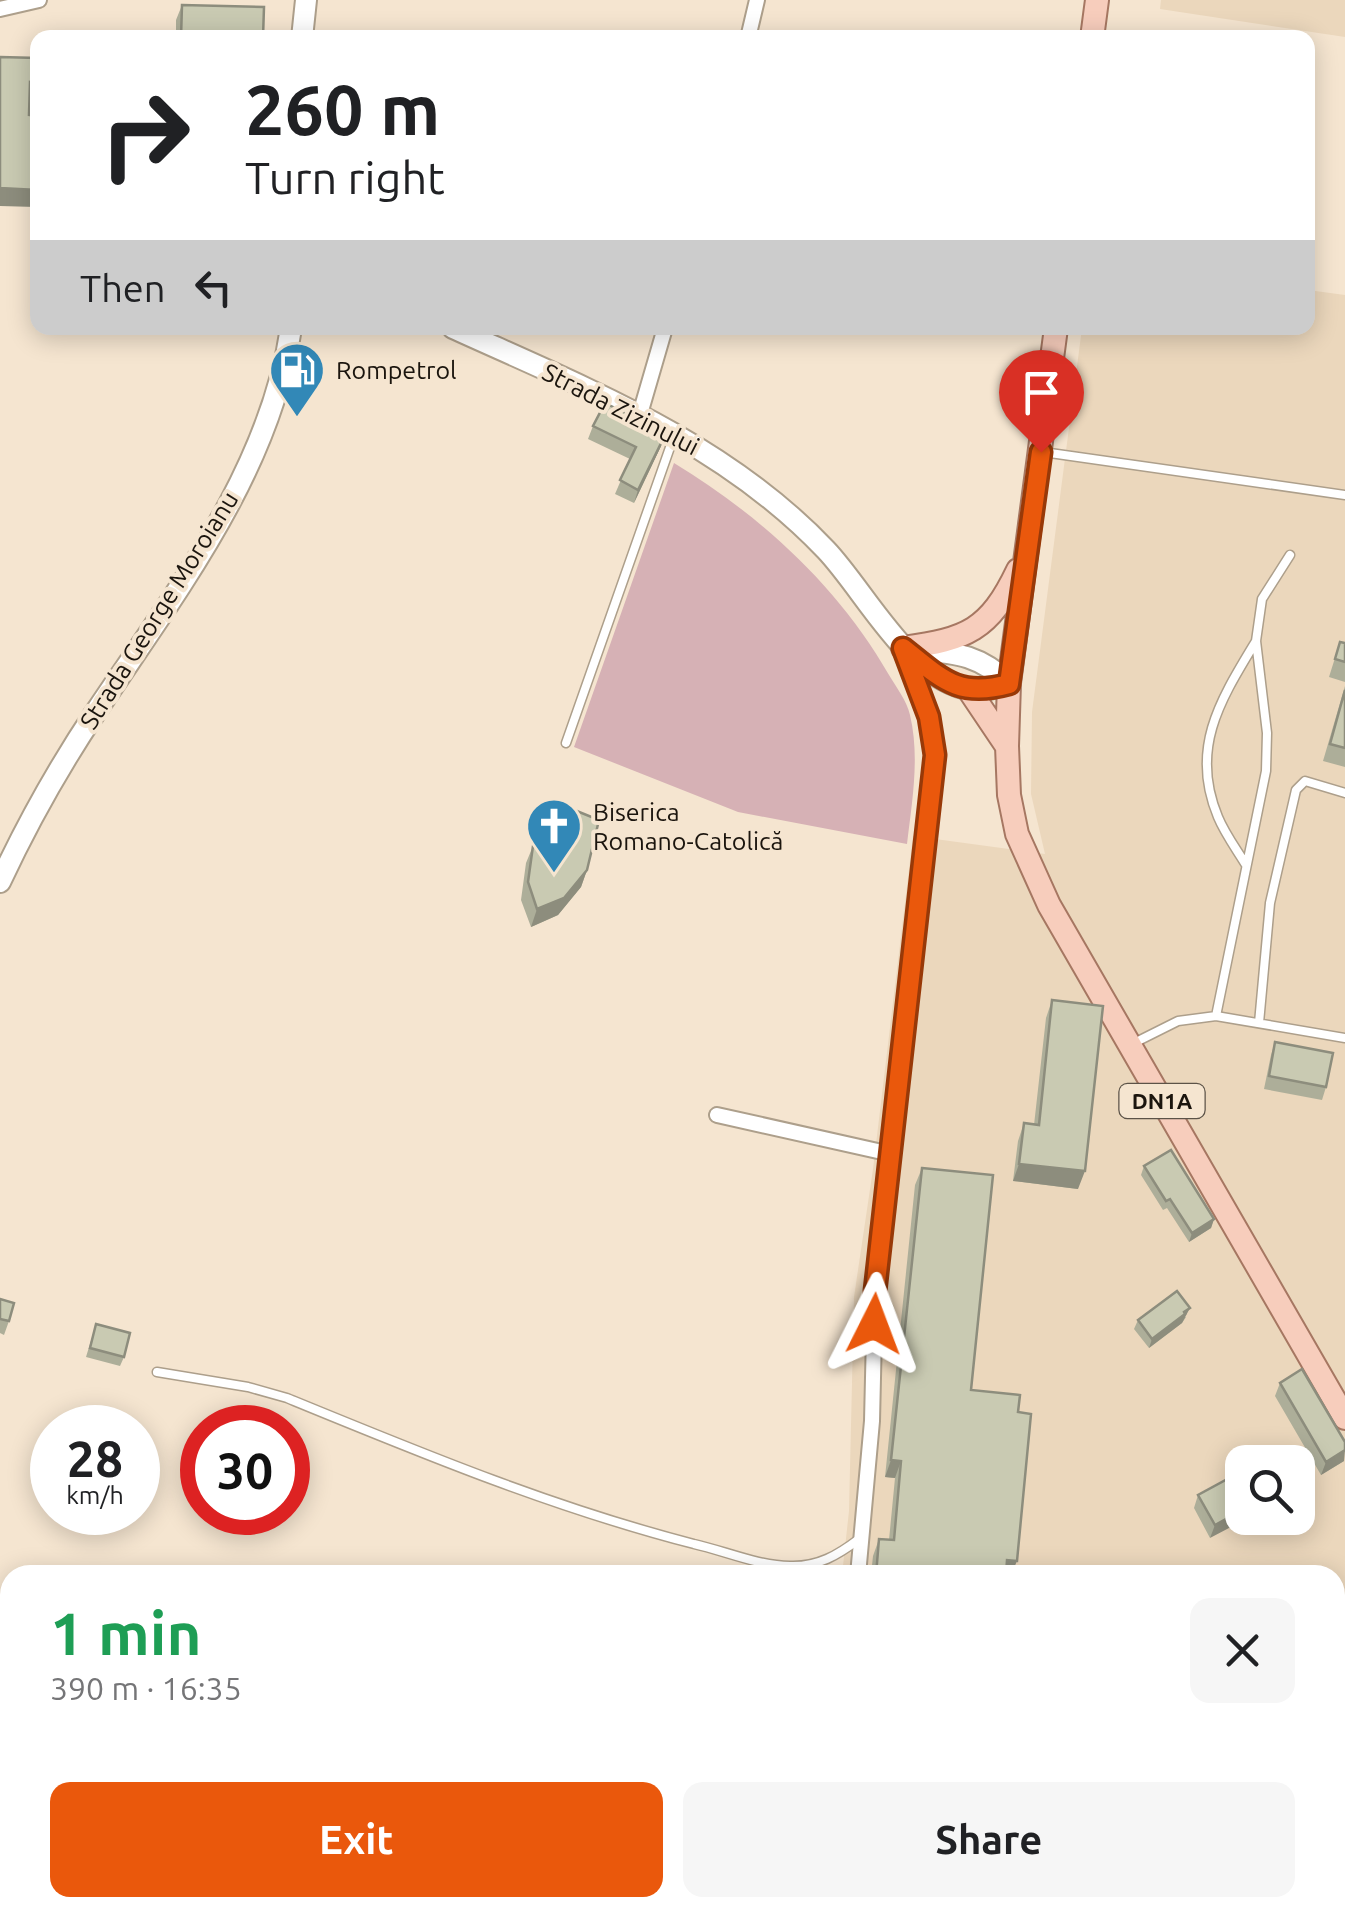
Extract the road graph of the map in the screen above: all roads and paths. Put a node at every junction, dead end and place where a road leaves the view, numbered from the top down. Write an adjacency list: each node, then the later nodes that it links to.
1 (39, 0): 5 (street)
2 (306, 0): 6 (main road)
3 (758, 0): 7 (street)
4 (1097, 0): 8 (main road)
5 (0, 9)
6 (303, 30)
7 (750, 30)
8 (1093, 30)
9 (289, 335): 27 (main road, Strada George Moroianu)
10 (468, 335): 13 (main road, Strada Zizinului)
11 (663, 335): 13 (street)
12 (1055, 335): 15 (main road, DN1A)
13 (640, 414): 14 (main road, Strada Zizinului)
14 (675, 433): 20 (main road, Strada Zizinului); 23 (lane)
15 (1041, 452): 16 (lane); 17 (main road, DN1A)
16 (1345, 495)
17 (1028, 549): 20 (main road); 21 (main road, DN1A)
18 (1290, 555): 19 (lane)
19 (1256, 641): 26 (lane); 26 (lane)
20 (903, 648): 21 (main road); 22 (main road); 33 (street, Strada Zizinului)
21 (1009, 684): 22 (main road); 24 (main road, DN1A)
22 (969, 690): 24 (main road)
23 (566, 744)
24 (1007, 746): 31 (main road, DN1A)
25 (1345, 793): 29 (lane)
26 (1246, 867): 28 (lane)
27 (0, 882)
28 (1216, 1016): 29 (lane); 31 (lane)
29 (1258, 1023): 30 (lane)
30 (1345, 1038)
31 (1130, 1045): 35 (main road, DN1A)
32 (717, 1115): 33 (street)
33 (891, 1154): 36 (street, Strada Zizinului)
34 (157, 1372): 37 (lane)
35 (1345, 1418)
36 (862, 1537): 38 (lane); 39 (street, Strada Zizinului)
37 (783, 1565)
38 (809, 1565)
39 (859, 1565)

